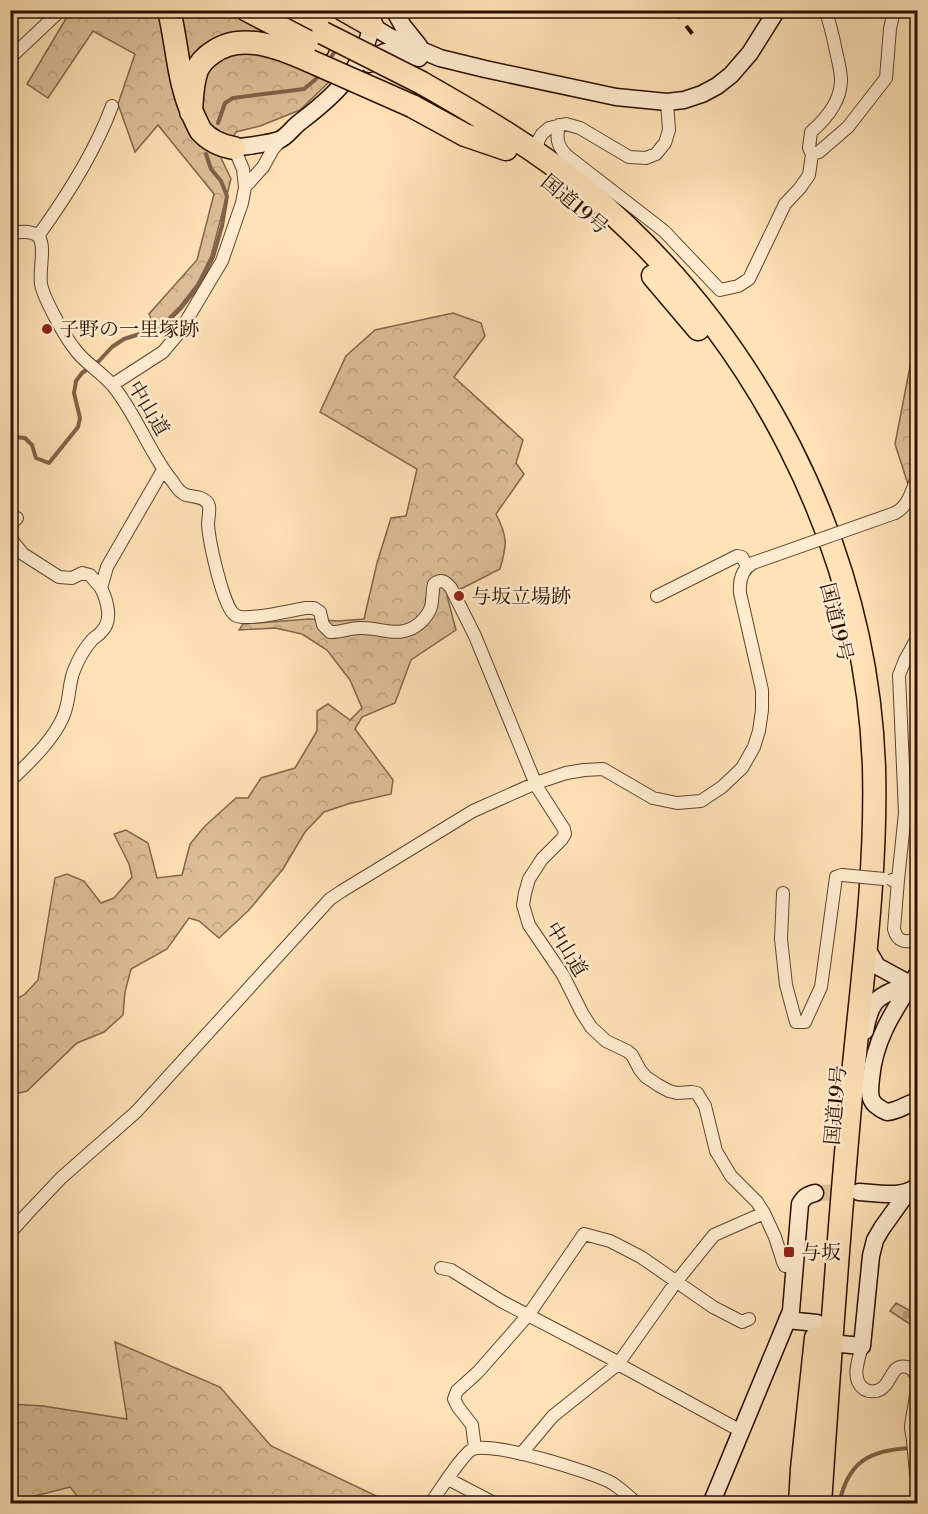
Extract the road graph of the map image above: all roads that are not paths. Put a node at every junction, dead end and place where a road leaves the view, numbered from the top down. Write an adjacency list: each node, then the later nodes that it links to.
1 (61, 10): 13 (street)
2 (169, 10): 18 (highway)
3 (247, 10): 11 (highway, 国道19号)
4 (280, 10): 11 (highway, 国道19号)
5 (344, 10): 10 (highway)
6 (394, 10): 12 (street)
7 (777, 10): 16 (street)
8 (825, 10): 23 (street)
9 (894, 10): 23 (street)
10 (373, 18): 12 (street); 14 (street)
11 (317, 47): 15 (highway, 国道19号, bridge); 15 (highway, bridge); 18 (highway)
12 (432, 54): 14 (street); 16 (street)
13 (10, 58)
14 (331, 96): 20 (street)
15 (417, 96): 22 (highway, 国道19号); 55 (highway, 国道19号)
16 (667, 102): 19 (street)
17 (112, 106): 26 (street)
18 (191, 112): 21 (highway)
19 (559, 125): 22 (street); 23 (street)
20 (281, 140): 21 (street); 24 (street)
21 (234, 148): 24 (street)
22 (538, 154): 40 (highway, 国道19号)
23 (812, 154)
24 (245, 187): 27 (street)
25 (10, 233): 26 (street)
26 (38, 236): 27 (street, 中山道)
27 (112, 385): 28 (street, 中山道)
28 (163, 470): 32 (street); 36 (street, 中山道)
29 (918, 475): 31 (street, bridge)
30 (10, 538): 32 (street)
31 (750, 564): 33 (street); 36 (street)
32 (100, 588): 35 (street)
33 (657, 596)
34 (918, 636): 37 (street)
35 (10, 781)
36 (536, 783): 47 (street, 中山道); 48 (street)
37 (898, 880): 38 (street, bridge); 39 (street)
38 (783, 893)
39 (918, 938)
40 (866, 947): 41 (street); 42 (highway, 国道19号)
41 (914, 979): 42 (street); 43 (street)
42 (855, 1048): 56 (highway, 国道19号)
43 (918, 1101)
44 (911, 1189): 45 (street); 57 (street)
45 (859, 1192)
46 (815, 1193): 50 (street)
47 (764, 1213): 50 (street, 中山道); 51 (street)
48 (10, 1233)
49 (441, 1268): 52 (street)
50 (794, 1268): 54 (street)
51 (676, 1282): 52 (street); 53 (street); 58 (street)
52 (529, 1314): 58 (street); 60 (street)
53 (749, 1319)
54 (787, 1320): 55 (street); 59 (street)
55 (818, 1323): 69 (highway, 国道19号)
56 (830, 1343): 57 (street); 70 (highway, 国道19号)
57 (862, 1346): 62 (street)
58 (618, 1364): 59 (street); 61 (street)
59 (741, 1431): 68 (street)
60 (475, 1448): 61 (street); 64 (street)
61 (521, 1454): 67 (street)
62 (916, 1455): 63 (street)
63 (918, 1477)
64 (448, 1479): 65 (street); 66 (street)
65 (430, 1503)
66 (496, 1503)
67 (637, 1503)
68 (711, 1503)
69 (800, 1503)
70 (820, 1503)

